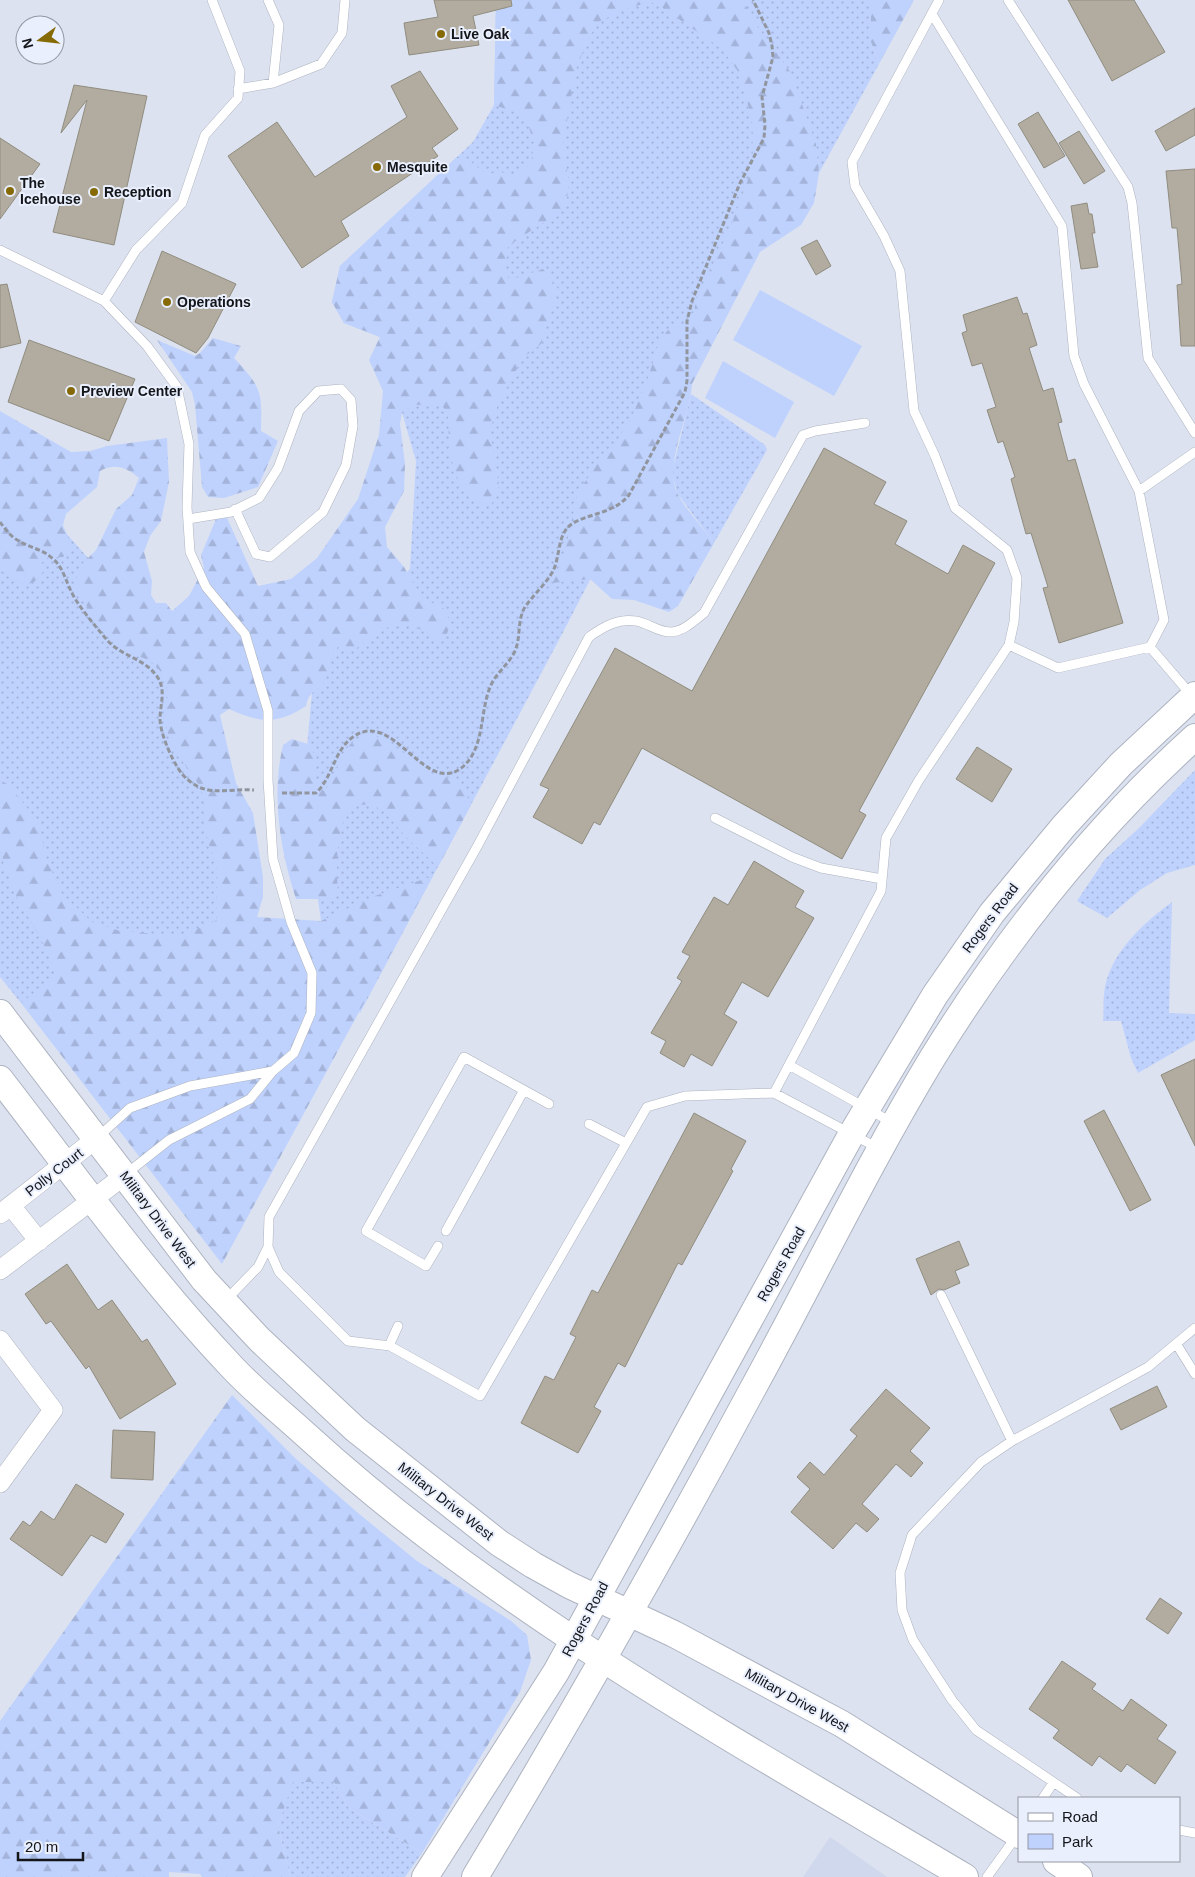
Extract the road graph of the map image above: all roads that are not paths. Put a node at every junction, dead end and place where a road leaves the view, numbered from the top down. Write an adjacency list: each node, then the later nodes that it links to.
1 (212, 0): 8 (lane)
2 (268, 0): 7 (lane)
3 (344, 0): 7 (lane)
4 (939, 0): 6 (lane)
5 (1008, 0): 12 (lane)
6 (932, 14): 14 (lane); 17 (lane)
7 (273, 83): 8 (lane)
8 (238, 89): 10 (lane)
9 (0, 250): 10 (lane)
10 (104, 301): 16 (lane)
11 (865, 423): 44 (lane)
12 (1195, 433)
13 (1195, 452): 14 (lane)
14 (1139, 491): 18 (lane)
15 (235, 509): 15 (lane); 16 (lane)
16 (188, 520): 25 (lane)
17 (1009, 645): 18 (lane); 22 (lane)
18 (1150, 647): 19 (lane)
19 (1194, 697): 30 (main road, Rogers Road)
20 (1195, 737): 32 (main road)
21 (715, 818): 22 (lane)
22 (882, 879): 24 (lane)
23 (0, 1013): 34 (main road, Military Drive West)
24 (789, 1065): 28 (lane); 30 (lane)
25 (272, 1071): 34 (lane); 38 (lane)
26 (0, 1079): 37 (main road)
27 (524, 1090): 29 (lane); 41 (lane); 43 (lane)
28 (774, 1093): 33 (lane); 35 (lane)
29 (549, 1104)
30 (866, 1108): 32 (lane); 33 (main road, Rogers Road)
31 (589, 1124): 35 (lane)
32 (895, 1124): 36 (main road)
33 (851, 1135): 36 (lane); 56 (main road, Rogers Road)
34 (97, 1138): 37 (street, Polly Court); 38 (main road, Military Drive West)
35 (626, 1143): 52 (lane)
36 (881, 1150): 57 (main road)
37 (65, 1163): 39 (main road); 40 (street, Polly Court)
38 (125, 1175): 39 (street); 47 (main road, Military Drive West)
39 (92, 1200): 42 (street); 58 (main road)
40 (5, 1210): 42 (street, Polly Court)
41 (446, 1231)
42 (39, 1241): 45 (street)
43 (438, 1246)
44 (268, 1247): 47 (lane); 52 (lane)
45 (0, 1270)
46 (941, 1295): 54 (lane)
47 (224, 1302): 56 (main road, Military Drive West)
48 (398, 1326): 52 (lane)
49 (1195, 1328): 51 (lane)
50 (0, 1340): 55 (street)
51 (1177, 1345): 53 (lane); 54 (lane)
52 (389, 1346)
53 (1195, 1374)
54 (1012, 1441): 60 (lane)
55 (0, 1483)
56 (596, 1598): 57 (main road, Military Drive West); 58 (main road, Rogers Road)
57 (629, 1613): 59 (main road); 65 (main road, Military Drive West)
58 (574, 1638): 59 (main road); 67 (main road, Rogers Road)
59 (604, 1659): 68 (main road); 69 (main road)
60 (1053, 1784): 61 (lane); 62 (lane)
61 (1044, 1797)
62 (1075, 1797)
63 (1180, 1830): 64 (lane)
64 (1195, 1833)
65 (1018, 1834): 70 (lane)
66 (1057, 1862): 71 (main road)
67 (425, 1877)
68 (475, 1877)
69 (965, 1877)
70 (987, 1877)
71 (1079, 1877)

